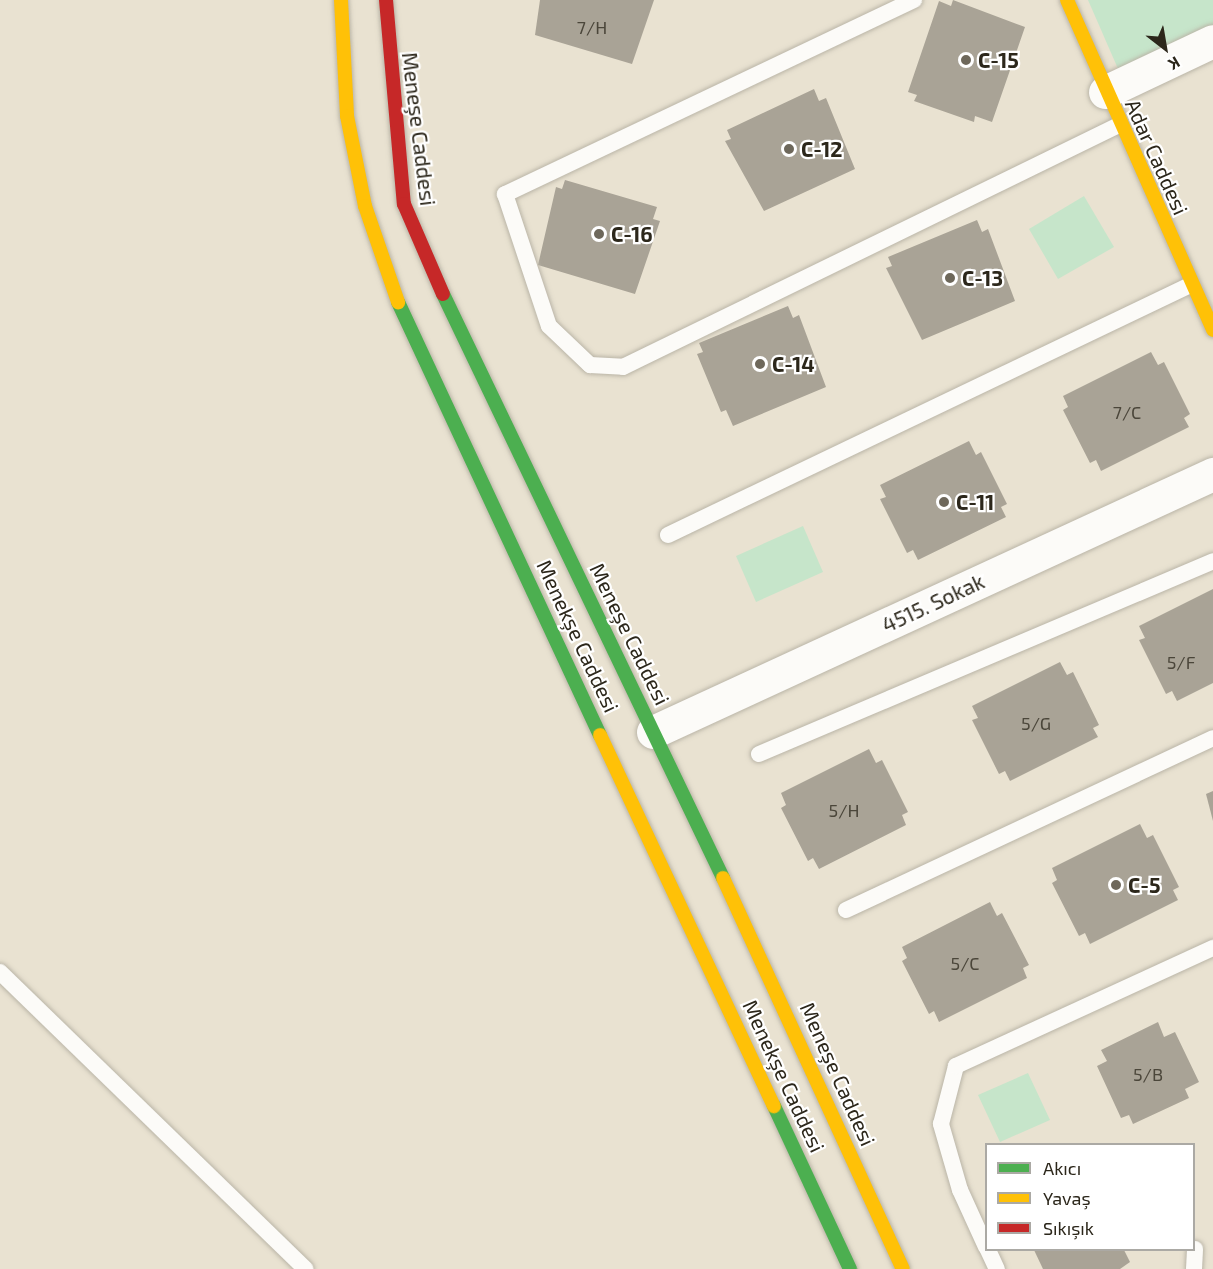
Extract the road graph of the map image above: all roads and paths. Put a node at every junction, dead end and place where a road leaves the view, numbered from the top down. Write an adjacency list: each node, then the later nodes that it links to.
1 (341, 0): 23 (street, Menekşe Caddesi)
2 (386, 0): 13 (street, Meneşe Caddesi)
3 (914, 0): 7 (lane)
4 (1067, 0): 6 (street, Adar Caddesi)
5 (1213, 41): 6 (street)
6 (1105, 92): 7 (street, Adar Caddesi)
7 (1119, 125): 8 (street, Adar Caddesi)
8 (1190, 285): 9 (street, Adar Caddesi); 11 (lane)
9 (1213, 330)
10 (1213, 474): 13 (street, 4515. Sokak)
11 (668, 535)
12 (1213, 561): 15 (lane)
13 (653, 732): 24 (street, Meneşe Caddesi)
14 (1213, 738): 16 (lane)
15 (759, 754)
16 (846, 910)
17 (1213, 948): 19 (lane)
18 (0, 972): 22 (lane)
19 (985, 1244)
20 (1196, 1250): 26 (lane)
21 (988, 1251): 25 (lane)
22 (305, 1269)
23 (850, 1269)
24 (903, 1269)
25 (997, 1269)
26 (1194, 1269)

